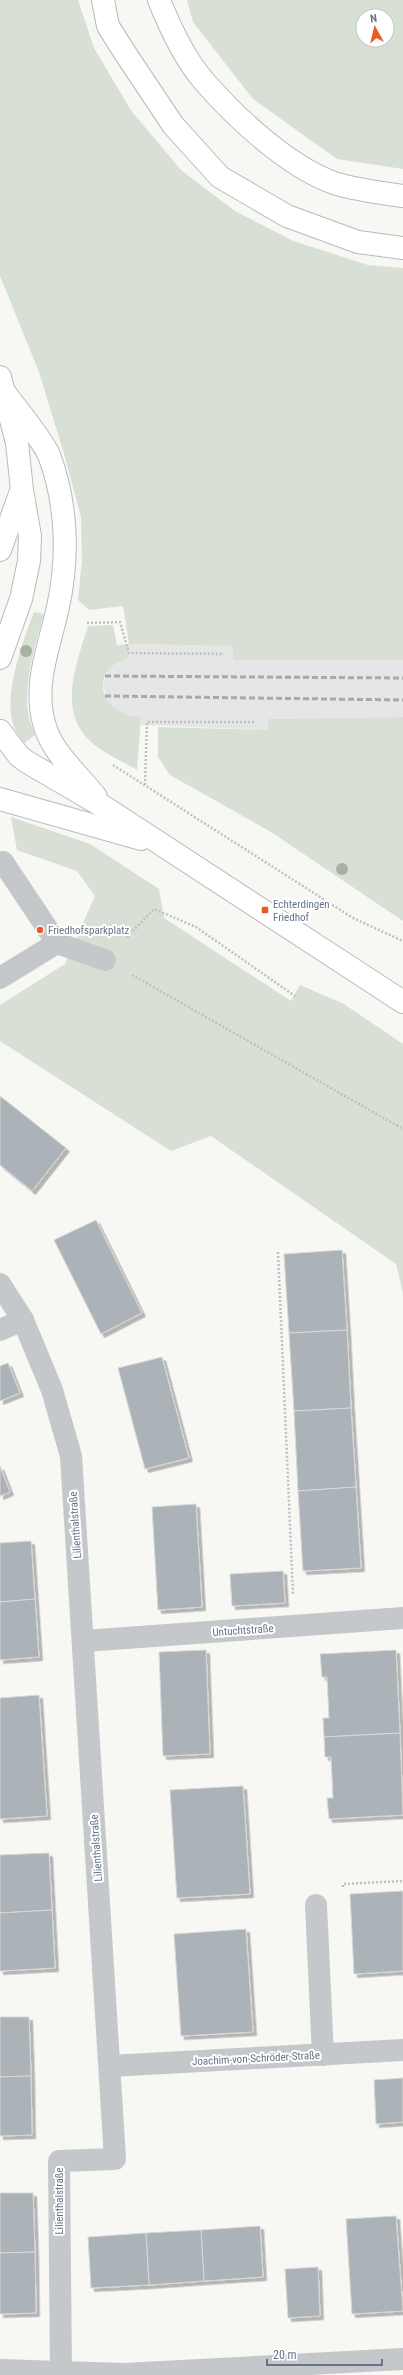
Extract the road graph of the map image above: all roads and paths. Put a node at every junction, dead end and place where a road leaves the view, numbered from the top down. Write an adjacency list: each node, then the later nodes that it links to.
1 (103, 0): 4 (main road)
2 (159, 0): 3 (main road)
3 (403, 196)
4 (403, 248)
5 (3, 385): 6 (main road); 16 (main road)
6 (22, 490): 7 (main road); 10 (main road)
7 (0, 550)
8 (81, 623): 9 (path)
9 (224, 654)
10 (0, 658)
11 (256, 722): 14 (path)
12 (0, 731): 16 (main road)
13 (112, 765): 14 (path)
14 (145, 785): 19 (path)
15 (0, 800): 17 (main road)
16 (104, 807): 17 (main road)
17 (164, 845): 24 (main road)
18 (3, 862): 20 (street)
19 (403, 940)
20 (57, 943): 21 (street); 22 (street)
21 (105, 960): 23 (path); 25 (path)
22 (0, 978)
23 (295, 996)
24 (403, 1002)
25 (403, 1129)
26 (278, 1252): 31 (path)
27 (0, 1284): 28 (street, Lilienthalstraße)
28 (23, 1320): 29 (street); 32 (street, Lilienthalstraße)
29 (0, 1330)
30 (403, 1618): 31 (street, Untuchtstraße)
31 (295, 1626): 32 (street, Untuchtstraße)
32 (84, 1641): 38 (street, Lilienthalstraße)
33 (403, 1881): 34 (path)
34 (343, 1891)
35 (316, 1905): 37 (street)
36 (403, 2050): 37 (street, Joachim-von-Schröder-Straße)
37 (323, 2055): 38 (street, Joachim-von-Schröder-Straße)
38 (110, 2066): 41 (street, Lilienthalstraße)
39 (403, 2359): 42 (street)
40 (0, 2370): 41 (street)
41 (61, 2373): 42 (street)
42 (124, 2374)

